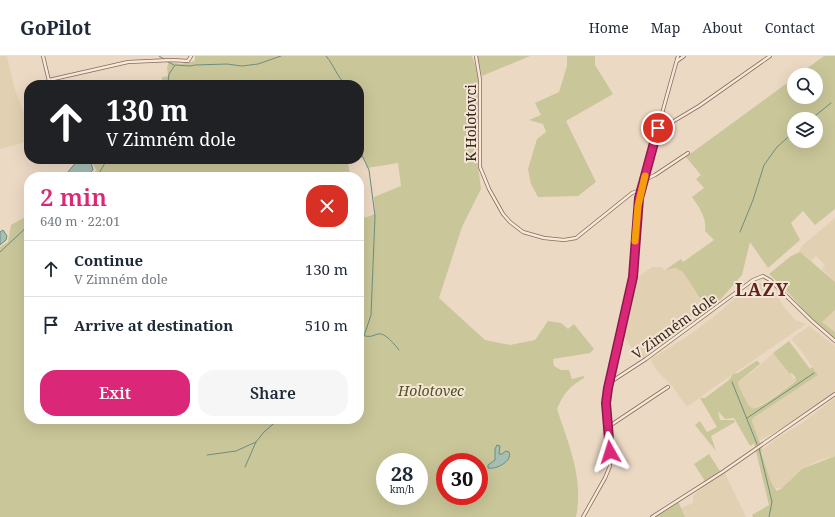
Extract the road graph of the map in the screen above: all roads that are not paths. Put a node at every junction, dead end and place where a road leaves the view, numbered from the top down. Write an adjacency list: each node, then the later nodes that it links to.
1 (43, 56): 8 (street)
2 (476, 56): 12 (street, K Holotovci)
3 (678, 56): 7 (street, V Zimném dole)
4 (684, 56): 7 (street)
5 (770, 56): 9 (street)
6 (191, 57): 8 (street)
7 (676, 62): 9 (street, V Zimném dole)
8 (49, 80)
9 (657, 131): 11 (street, V Zimném dole)
10 (688, 153): 11 (street)
11 (644, 180): 12 (street, V Zimném dole)
12 (641, 189): 14 (street, V Zimném dole)
13 (835, 341): 14 (street, V Zimném dole)
14 (609, 384): 17 (street)
15 (668, 387): 17 (street)
16 (835, 394): 19 (street)
17 (608, 428): 18 (street)
18 (583, 517)
19 (652, 517)

